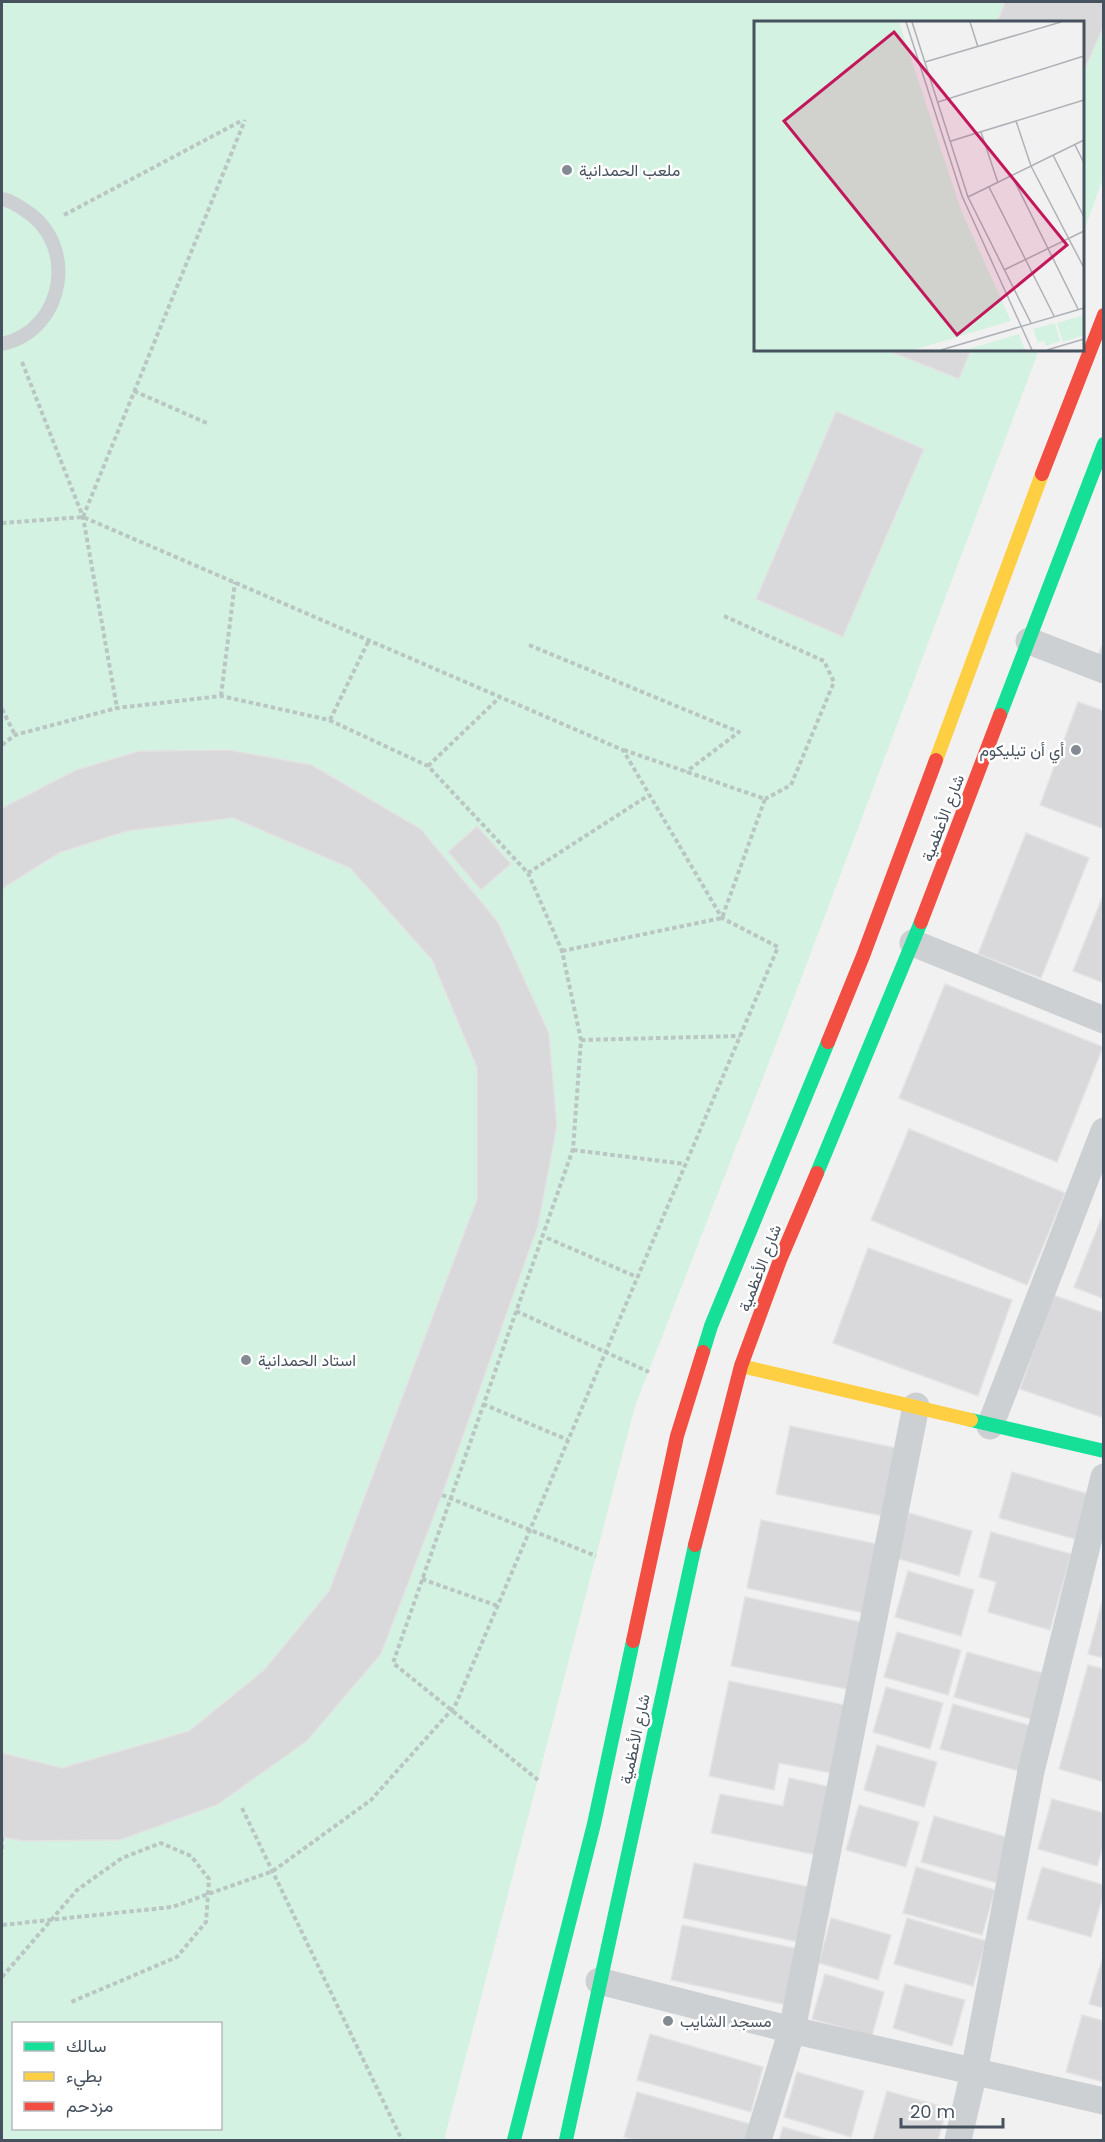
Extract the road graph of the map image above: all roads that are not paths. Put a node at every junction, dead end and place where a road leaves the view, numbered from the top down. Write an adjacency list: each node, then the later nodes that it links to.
1 (2, 199): 3 (lane)
2 (1104, 315): 19 (street)
3 (8, 343)
4 (1104, 444): 5 (street, شارع الأعظمية)
5 (1029, 641): 6 (street); 7 (street, شارع الأعظمية)
6 (1104, 670)
7 (913, 943): 8 (street); 10 (street, شارع الأعظمية)
8 (1104, 1020)
9 (1104, 1131): 12 (street)
10 (741, 1366): 11 (street); 15 (street, شارع الأعظمية)
11 (916, 1406): 12 (street); 16 (street)
12 (990, 1426): 13 (street)
13 (1104, 1451)
14 (1104, 1477): 17 (street)
15 (599, 1981): 16 (street); 20 (street, شارع الأعظمية)
16 (792, 2030): 17 (street); 21 (street)
17 (974, 2072): 18 (street); 22 (street)
18 (1104, 2101)
19 (514, 2140)
20 (566, 2140)
21 (758, 2140)
22 (958, 2140)

